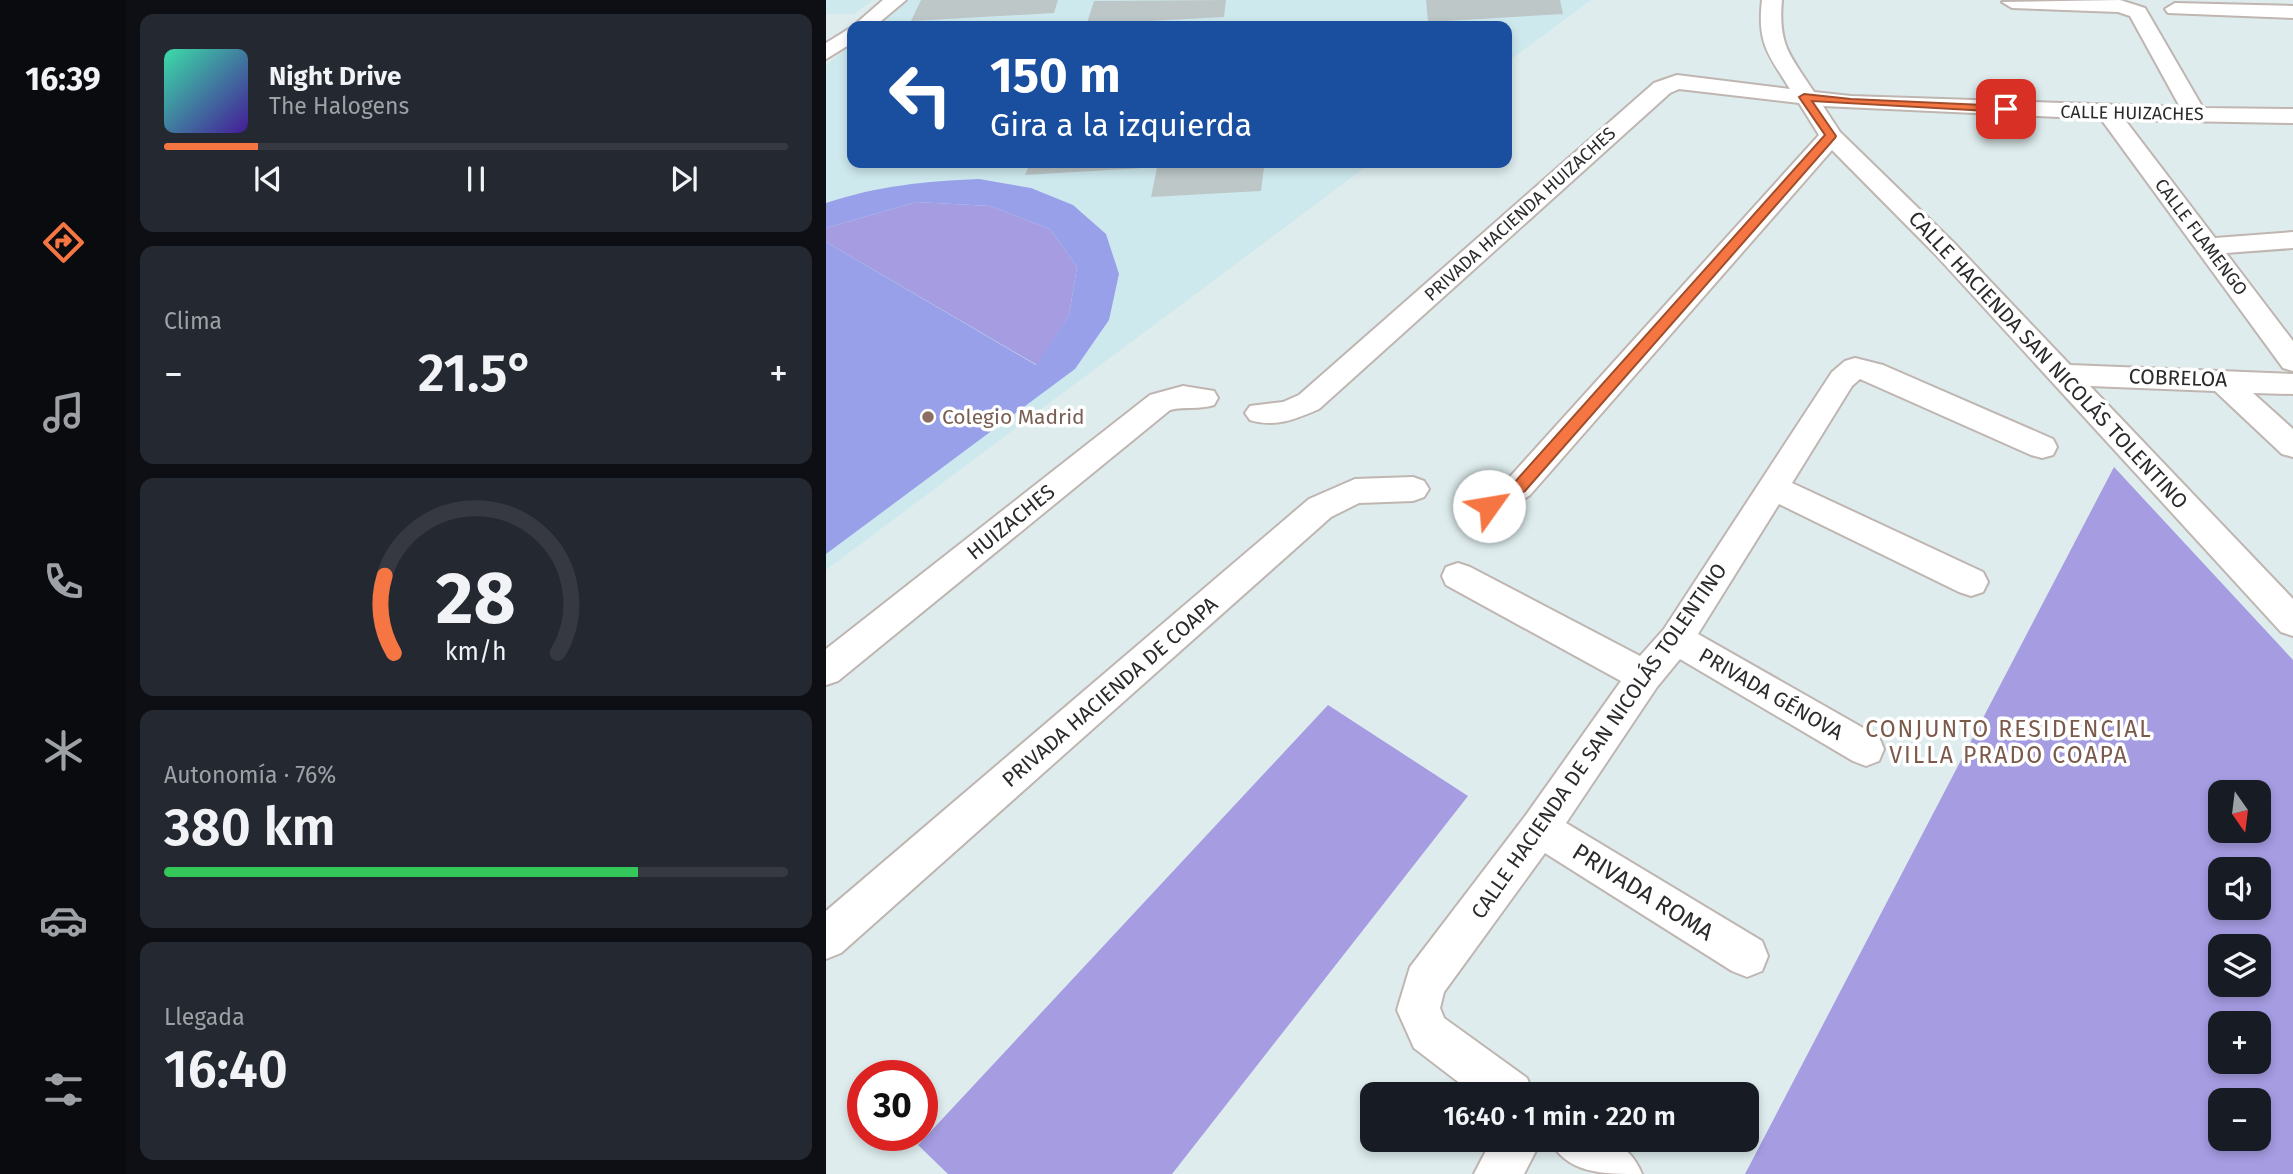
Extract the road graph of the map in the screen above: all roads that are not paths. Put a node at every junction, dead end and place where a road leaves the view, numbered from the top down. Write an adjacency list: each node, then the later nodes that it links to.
1 (896, 0): 6 (street)
2 (1772, 0): 9 (street, CALLE HACIENDA SAN NICOLÁS TOLENTINO)
3 (2011, 2): 11 (street)
4 (2175, 9): 5 (street)
5 (2293, 12)
6 (869, 21)
7 (847, 37): 8 (street)
8 (826, 53)
9 (1804, 97): 10 (street, CALLE HUIZACHES); 13 (street, CALLE HACIENDA SAN NICOLÁS TOLENTINO); 21 (street, PRIVADA HACIENDA HUIZACHES)
10 (2108, 113): 11 (street, CALLE HUIZACHES); 15 (street, CALLE FLAMENGO)
11 (2195, 114): 12 (street, CALLE HUIZACHES)
12 (2293, 116)
13 (1831, 136): 17 (street, CALLE HACIENDA SAN NICOLÁS TOLENTINO); 26 (street)
14 (2293, 240): 15 (street)
15 (2208, 247): 16 (street, CALLE FLAMENGO)
16 (2293, 361)
17 (2062, 375): 18 (street, COBRELOA); 29 (street, CALLE HACIENDA SAN NICOLÁS TOLENTINO)
18 (2220, 379): 19 (street, COBRELOA); 22 (street)
19 (2293, 384)
20 (1204, 398): 31 (street, HUIZACHES)
21 (1260, 413)
22 (2293, 446)
23 (2042, 447): 24 (street, CALLE HACIENDA DE SAN NICOLÁS TOLENTINO)
24 (1774, 488): 28 (street); 30 (street, CALLE HACIENDA DE SAN NICOLÁS TOLENTINO)
25 (1413, 489): 35 (street, PRIVADA HACIENDA DE COAPA)
26 (1489, 506)
27 (1458, 576): 32 (street)
28 (1971, 582)
29 (2293, 622)
30 (1676, 639): 32 (street, CALLE HACIENDA DE SAN NICOLÁS TOLENTINO); 33 (street, PRIVADA GÉNOVA)
31 (826, 670)
32 (1645, 676): 34 (street, CALLE HACIENDA DE SAN NICOLÁS TOLENTINO)
33 (1866, 749)
34 (1540, 828): 36 (street, PRIVADA ROMA); 37 (street, CALLE HACIENDA DE SAN NICOLÁS TOLENTINO)
35 (826, 938)
36 (1746, 956)
37 (1495, 1082)
38 (1511, 1152): 40 (street)
39 (1589, 1152): 41 (street)
40 (1497, 1174)
41 (1619, 1174)

